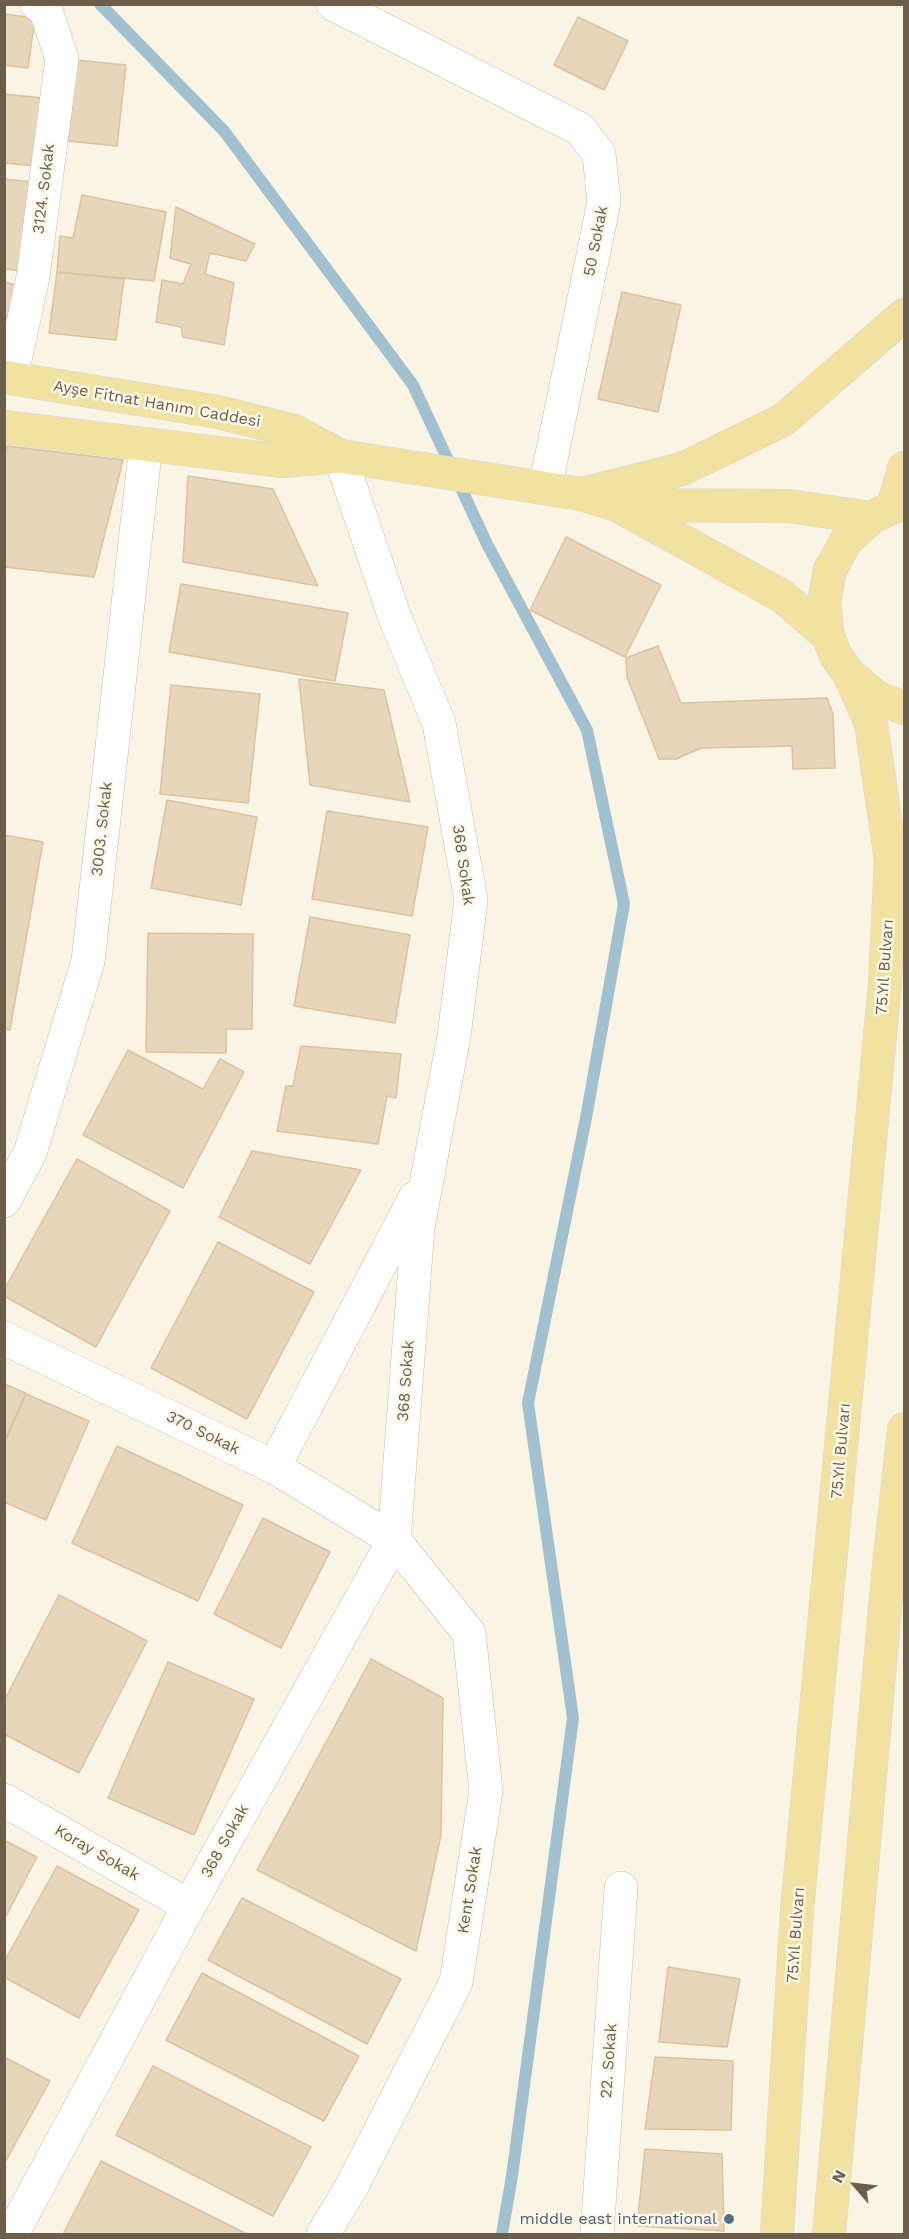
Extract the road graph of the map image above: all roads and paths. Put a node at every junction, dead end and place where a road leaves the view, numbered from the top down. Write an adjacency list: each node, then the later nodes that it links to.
1 (37, 4): 4 (street, 3124. Sokak)
2 (333, 4): 9 (street, 50 Sokak)
3 (904, 315): 10 (main road)
4 (8, 378): 7 (main road, Ayşe Fitnat Hanım Caddesi)
5 (4, 428): 6 (main road, Ayşe Fitnat Hanım Caddesi)
6 (146, 444): 7 (main road, Ayşe Fitnat Hanım Caddesi); 17 (street, 3003. Sokak)
7 (340, 456): 9 (main road, Ayşe Fitnat Hanım Caddesi); 16 (street, 368 Sokak)
8 (904, 468): 12 (main road)
9 (545, 488): 10 (main road, Ayşe Fitnat Hanım Caddesi)
10 (581, 494): 11 (main road, Ayşe Fitnat Hanım Caddesi)
11 (617, 505): 12 (main road, Ayşe Fitnat Hanım Caddesi); 13 (main road, Ayşe Fitnat Hanım Caddesi)
12 (890, 510): 13 (main road)
13 (828, 636): 14 (main road)
14 (849, 674): 15 (main road); 28 (main road, 75.Yıl Bulvarı)
15 (904, 708)
16 (428, 1173): 20 (street); 21 (street, 368 Sokak)
17 (4, 1202)
18 (4, 1338): 20 (street, 370 Sokak)
19 (904, 1429): 29 (main road)
20 (274, 1467): 21 (street, 370 Sokak)
21 (394, 1540): 24 (street, 368 Sokak); 26 (street, Kent Sokak)
22 (4, 1800): 24 (street, Koray Sokak)
23 (621, 1888): 27 (street, 22. Sokak)
24 (189, 1906): 25 (street, 368 Sokak)
25 (12, 2235)
26 (323, 2235)
27 (597, 2235)
28 (777, 2235)
29 (829, 2235)

